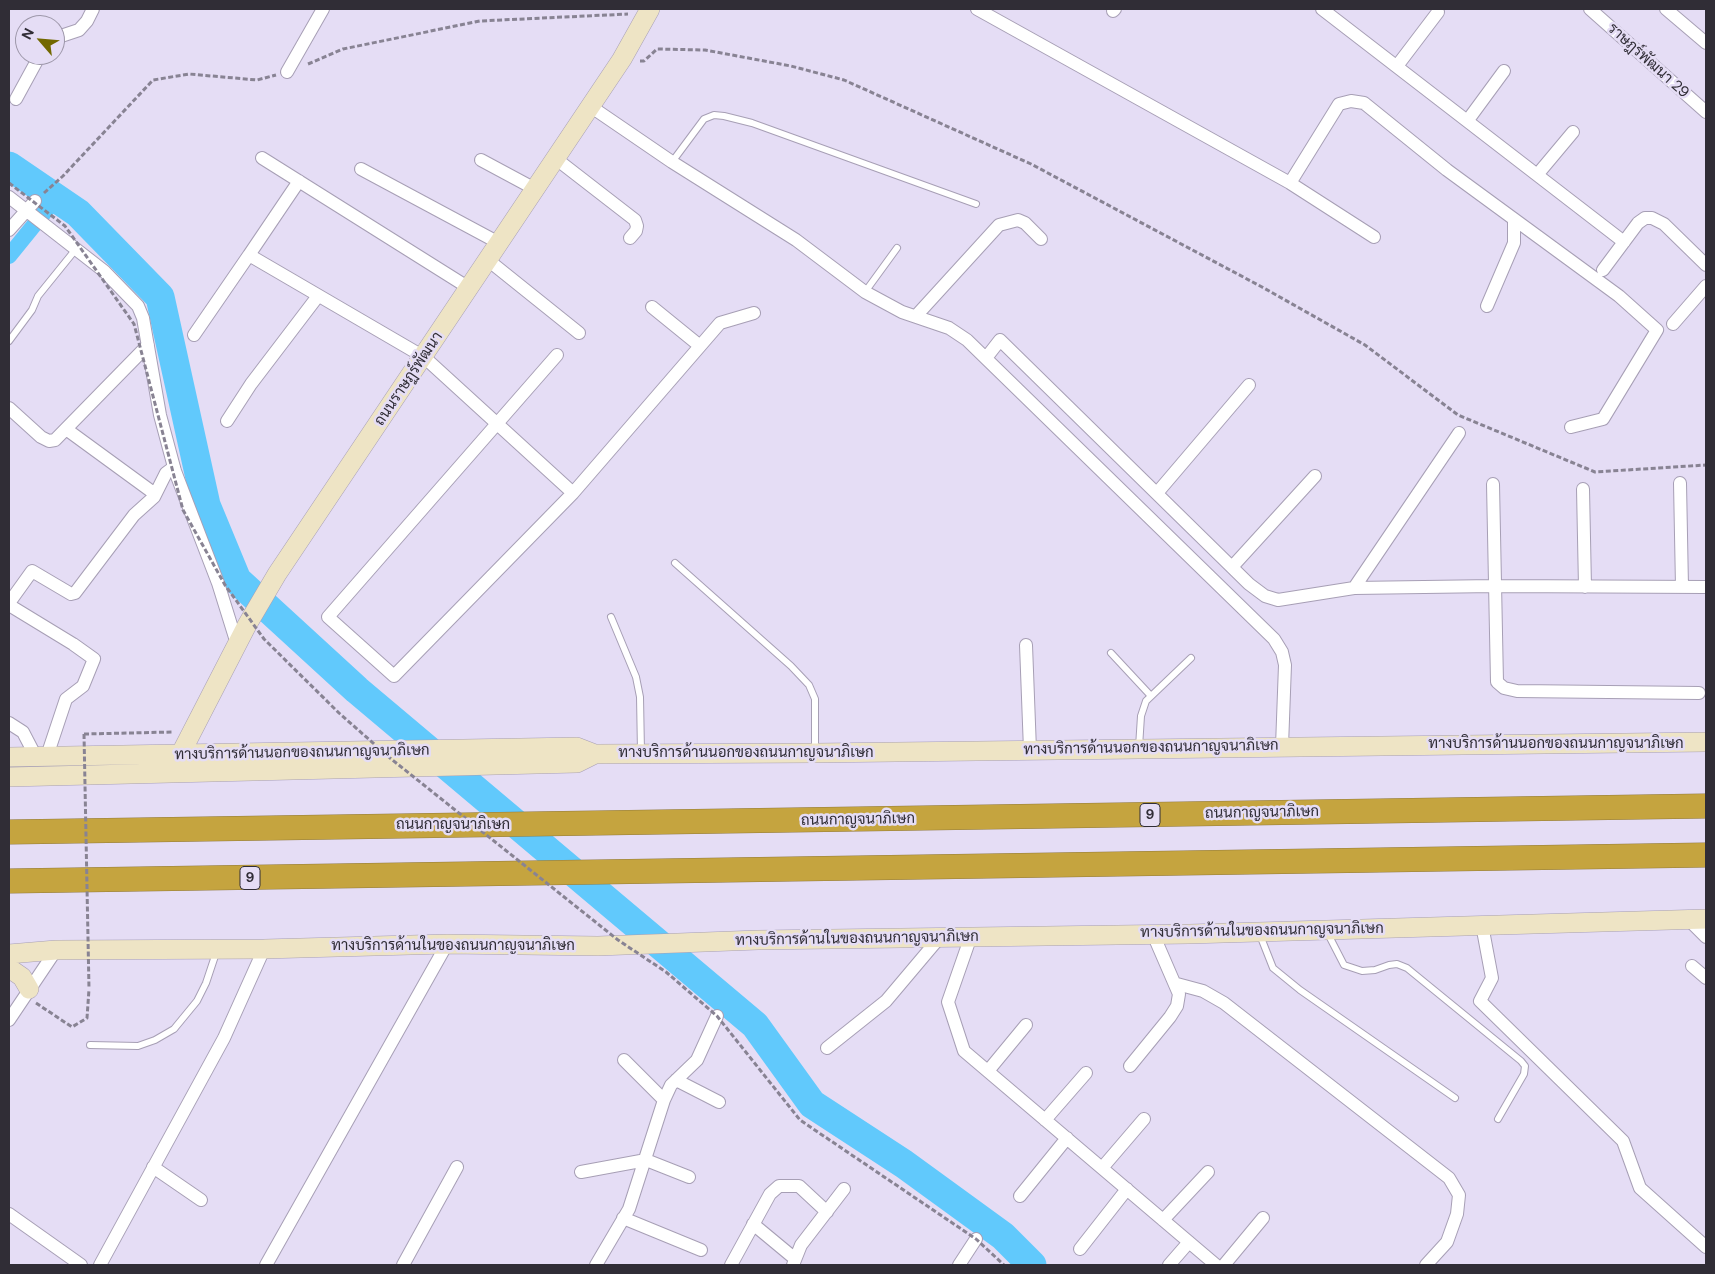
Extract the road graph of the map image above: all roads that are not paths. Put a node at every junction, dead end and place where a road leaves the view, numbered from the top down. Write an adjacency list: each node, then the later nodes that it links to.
1 (93, 9): 9 (street)
2 (323, 9): 13 (street)
3 (650, 9): 16 (main road, ถนนราษฏร์พัฒนา)
4 (976, 9): 27 (street)
5 (1323, 9): 12 (street)
6 (1590, 9): 17 (street, ราษฎร์พัฒนา 29)
7 (1667, 9): 10 (street)
8 (1438, 12): 12 (street)
9 (65, 35)
10 (1706, 43)
11 (35, 65): 15 (street)
12 (1398, 66): 18 (street)
13 (287, 72)
14 (1504, 72): 18 (street)
15 (16, 99)
16 (590, 106): 21 (main road, ถนนราษฏร์พัฒนา); 23 (street)
17 (1706, 112)
18 (1468, 120): 25 (street)
19 (1573, 132): 25 (street)
20 (262, 158): 26 (street)
21 (555, 158): 28 (main road, ถนนราษฏร์พัฒนา); 35 (street)
22 (481, 160): 28 (street)
23 (672, 162): 30 (lane); 47 (street)
24 (361, 169): 38 (street)
25 (1538, 175): 37 (street)
26 (299, 181): 41 (street); 46 (street)
27 (1290, 184): 32 (street); 34 (street)
28 (535, 189): 38 (main road, ถนนราษฏร์พัฒนา)
29 (9, 197): 31 (street)
30 (976, 204)
31 (30, 208): 33 (street); 40 (street)
32 (1514, 219): 49 (street); 66 (street)
33 (9, 230)
34 (1374, 237)
35 (630, 238)
36 (1041, 239): 52 (street)
37 (1624, 242): 43 (street); 44 (street)
38 (499, 243): 42 (main road, ถนนราษฏร์พัฒนา)
39 (897, 248): 47 (lane)
40 (76, 249): 56 (lane); 57 (street)
41 (249, 255): 48 (street); 55 (street)
42 (488, 260): 46 (main road, ถนนราษฏร์พัฒนา); 54 (street)
43 (1706, 265)
44 (1603, 270)
45 (1706, 286): 53 (street)
46 (469, 288): 60 (main road, ถนนราษฏร์พัฒนา)
47 (865, 292): 52 (street)
48 (318, 296): 60 (street); 64 (street)
49 (1487, 306)
50 (652, 307): 58 (street)
51 (754, 313): 58 (street)
52 (916, 316): 61 (street)
53 (1673, 324)
54 (579, 333)
55 (194, 335)
56 (9, 341)
57 (148, 345): 67 (street); 69 (street)
58 (700, 346): 74 (street)
59 (557, 355): 65 (street)
60 (424, 357): 65 (street); 86 (main road, ถนนราษฏร์พัฒนา)
61 (986, 358): 76 (street); 94 (street)
62 (1249, 385): 76 (street)
63 (9, 408): 67 (street)
64 (227, 421)
65 (498, 424): 74 (street); 74 (street)
66 (1572, 427)
67 (66, 429): 75 (street)
68 (1459, 433): 83 (street)
69 (175, 469): 75 (street); 86 (street, bridge)
70 (1315, 476): 78 (street)
71 (1493, 484): 79 (street)
72 (1680, 484): 81 (street)
73 (1583, 489): 80 (street)
74 (573, 493)
75 (155, 494): 84 (street)
76 (1157, 494): 78 (street)
77 (675, 563): 97 (lane)
78 (1232, 567): 83 (street)
79 (1494, 586): 80 (street); 83 (street); 90 (street)
80 (1585, 587): 81 (street)
81 (1682, 587): 82 (street)
82 (1706, 587)
83 (1354, 588)
84 (9, 604): 100 (street)
85 (611, 618): 98 (lane)
86 (237, 644): 99 (main road, ถนนราษฏร์พัฒนา)
87 (1026, 645): 96 (street)
88 (1111, 653): 91 (lane)
89 (1191, 658): 91 (lane)
90 (1700, 693)
91 (1151, 696): 95 (lane)
92 (9, 723): 100 (street)
93 (1706, 742): 94 (main road, ทางบริการด้านนอกของถนนกาญจนาภิเษก)
94 (1282, 746): 95 (main road, ทางบริการด้านนอกของถนนกาญจนาภิเษก)
95 (1139, 748): 96 (main road, ทางบริการด้านนอกของถนนกาญจนาภิเษก)
96 (1030, 750): 97 (main road, ทางบริการด้านนอกของถนนกาญจนาภิเษก)
97 (815, 753): 98 (main road, ทางบริการด้านนอกของถนนกาญจนาภิเษก)
98 (641, 754): 102 (main road, ทางบริการด้านนอกของถนนกาญจนาภิเษก)
99 (180, 755): 100 (main road, ทางบริการด้านนอกของถนนกาญจนาภิเษก); 102 (main road, ทางบริการด้านนอกของถนนกาญจนาภิเษก)
100 (42, 756): 101 (main road, ทางบริการด้านนอกของถนนกาญจนาภิเษก)
101 (9, 757)
102 (346, 760): 103 (main road)
103 (9, 777)
104 (1706, 806): 105 (highway, ถนนกาญจนาภิเษก / 9)
105 (9, 832)
106 (1706, 855): 107 (highway, 9)
107 (9, 881)
108 (1698, 919): 109 (main road, ทางบริการด้านในของถนนกาญจนาภิเษก); 114 (street)
109 (1482, 925): 110 (main road, ทางบริการด้านในของถนนกาญจนาภิเษก); 163 (street)
110 (1326, 930): 111 (main road, ทางบริการด้านในของถนนกาญจนาภิเษก); 141 (lane)
111 (1259, 932): 112 (main road, ทางบริการด้านในของถนนกาญจนาภิเษก); 137 (lane)
112 (1153, 934): 113 (main road, ทางบริการด้านในของถนนกาญจนาภิเษก); 125 (street)
113 (971, 936): 115 (main road, ทางบริการด้านในของถนนกาญจนาภิเษก); 134 (street)
114 (1706, 937)
115 (940, 938): 117 (main road, ทางบริการด้านในของถนนกาญจนาภิเษก, bridge); 131 (street)
116 (9, 940): 120 (main road)
117 (447, 944): 119 (main road, ทางบริการด้านในของถนนกาญจนาภิเษก); 169 (street)
118 (217, 949): 119 (main road, ทางบริการด้านในของถนนกาญจนาภิเษก); 120 (main road, ทางบริการด้านในของถนนกาญจนาภิเษก); 130 (lane)
119 (264, 949): 146 (street)
120 (56, 950): 121 (main road, ทางบริการด้านในของถนนกาญจนาภิเษก); 126 (street)
121 (9, 954)
122 (1692, 966): 124 (street)
123 (9, 968): 126 (main road)
124 (1706, 978)
125 (1177, 984): 133 (street); 177 (street)
126 (27, 992): 128 (street)
127 (717, 1016): 136 (street)
128 (9, 1020)
129 (1026, 1025): 134 (street)
130 (90, 1045)
131 (827, 1048)
132 (624, 1060): 138 (street)
133 (1130, 1066)
134 (988, 1071): 142 (street)
135 (1086, 1072): 142 (street)
136 (676, 1080): 138 (street); 139 (street)
137 (1455, 1098)
138 (664, 1100): 144 (street)
139 (719, 1102)
140 (1144, 1119): 147 (street)
141 (1498, 1119)
142 (1045, 1120): 143 (street)
143 (1067, 1138): 147 (street); 153 (street)
144 (646, 1160): 148 (street); 150 (street); 157 (street)
145 (457, 1167): 170 (street)
146 (153, 1168): 154 (street); 168 (street)
147 (1102, 1168): 151 (street)
148 (580, 1172)
149 (1208, 1172): 159 (street)
150 (690, 1177)
151 (1127, 1189): 159 (street); 164 (street)
152 (844, 1190): 155 (street)
153 (1020, 1196)
154 (201, 1200)
155 (827, 1212): 160 (street); 166 (street)
156 (9, 1214): 167 (street)
157 (623, 1218): 165 (street); 171 (street)
158 (1263, 1218): 176 (street)
159 (1163, 1220): 162 (street)
160 (753, 1224): 166 (street); 172 (street)
161 (976, 1239): 173 (street)
162 (1189, 1242): 174 (street); 175 (street)
163 (1706, 1247)
164 (1080, 1249)
165 (701, 1250)
166 (794, 1262)
167 (81, 1265)
168 (100, 1265)
169 (266, 1265)
170 (403, 1265)
171 (596, 1265)
172 (731, 1265)
173 (959, 1265)
174 (1169, 1265)
175 (1216, 1265)
176 (1224, 1265)
177 (1426, 1265)

